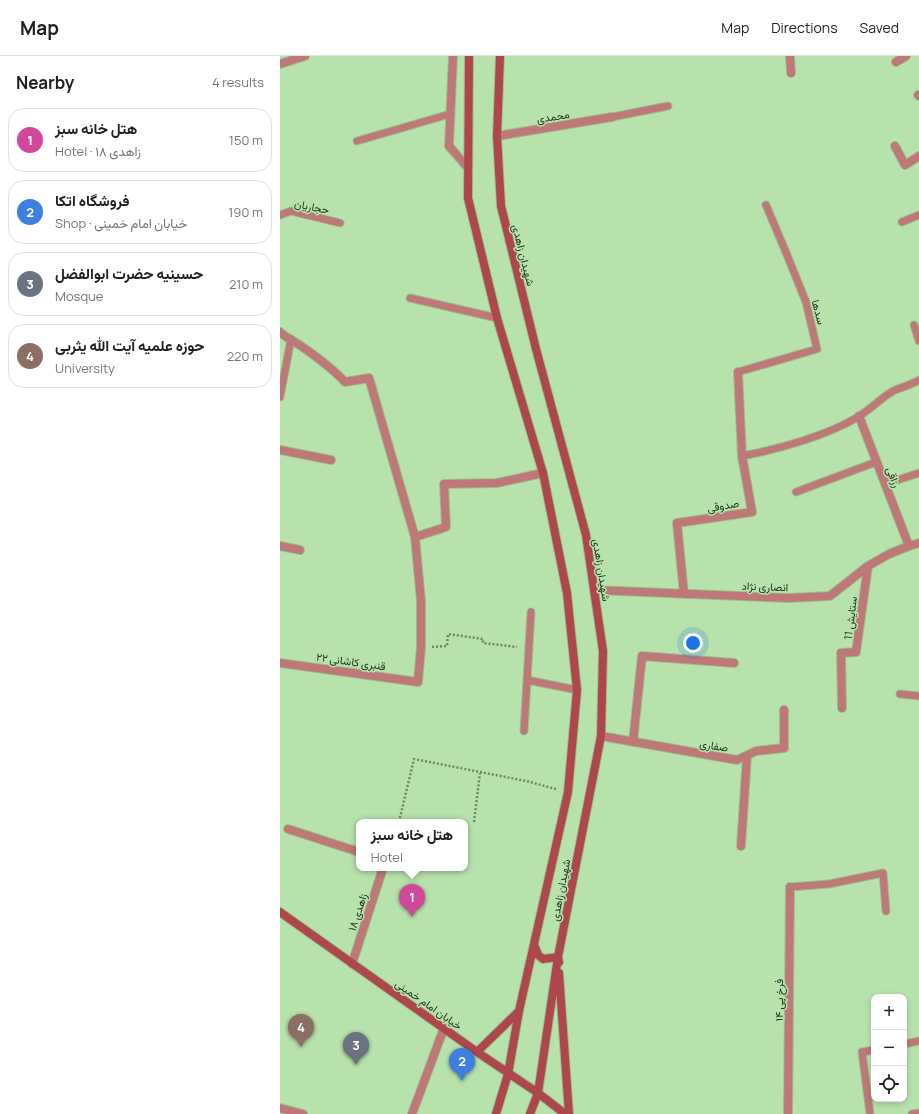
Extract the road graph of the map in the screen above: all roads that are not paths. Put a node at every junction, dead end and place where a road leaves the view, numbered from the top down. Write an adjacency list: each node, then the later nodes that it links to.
1 (305, 56): 8 (street)
2 (453, 56): 11 (street)
3 (469, 56): 17 (main road, شهیدان زاهدی)
4 (500, 56): 13 (main road, شهیدان زاهدی)
5 (790, 56): 9 (street)
6 (906, 56): 7 (street)
7 (896, 62)
8 (280, 64)
9 (791, 73)
10 (668, 106): 12 (lane)
11 (450, 114): 14 (lane); 17 (street)
12 (612, 118): 13 (street, محمدی)
13 (497, 136): 47 (main road, شهیدان زاهدی)
14 (357, 141)
15 (895, 146): 16 (street)
16 (919, 156)
17 (468, 168): 24 (main road, شهیدان زاهدی)
18 (766, 205): 29 (lane, سدها)
19 (280, 215): 22 (lane, حجاریان)
20 (919, 215): 21 (lane)
21 (902, 222)
22 (340, 223)
23 (410, 298): 24 (lane)
24 (497, 318): 37 (main road, شهیدان زاهدی)
25 (914, 325): 28 (lane)
26 (280, 332): 27 (street)
27 (291, 339): 31 (lane); 41 (street)
28 (919, 341)
29 (738, 372): 34 (street, صدوقی)
30 (919, 380): 32 (lane)
31 (280, 397)
32 (859, 416): 34 (lane); 36 (street, رزاقی)
33 (280, 450): 35 (street)
34 (742, 456): 48 (street, صدوقی)
35 (331, 460)
36 (876, 462): 39 (street, رزاقی); 40 (lane)
37 (543, 473): 41 (street); 53 (main road, شهیدان زاهدی)
38 (919, 473): 39 (lane)
39 (885, 484): 44 (street, رزاقی)
40 (796, 492)
41 (415, 537): 50 (street, قنبری کاشانی ۲۲)
42 (919, 543): 44 (street, انصاری نژاد)
43 (280, 546): 45 (street)
44 (909, 546): 46 (street, انصاری نژاد)
45 (300, 550)
46 (868, 566): 48 (street, انصاری نژاد); 56 (street, ستایش 11)
47 (594, 590): 48 (street, انصاری نژاد); 59 (main road, شهیدان زاهدی)
48 (684, 594)
49 (531, 612): 52 (lane)
50 (280, 663)
51 (734, 663): 60 (street)
52 (527, 680): 53 (lane); 58 (lane)
53 (577, 690): 69 (main road, شهیدان زاهدی)
54 (900, 694): 55 (lane)
55 (919, 696)
56 (842, 708)
57 (784, 710): 61 (street, صفاری)
58 (524, 731)
59 (601, 736): 60 (street, صفاری); 70 (main road, شهیدان زاهدی)
60 (633, 742): 61 (street, صفاری)
61 (747, 756): 63 (street)
62 (288, 829): 64 (street)
63 (741, 846)
64 (356, 851)
65 (382, 871): 71 (street, زاهدی ۱۸)
66 (790, 887): 67 (lane); 88 (street, فرخ پی ۱۴)
67 (886, 911)
68 (280, 912): 71 (main road, خیابان امام خمینی)
69 (535, 947): 70 (main road); 72 (main road, شهیدان زاهدی)
70 (558, 957): 79 (main road, شهیدان زاهدی); 87 (main road)
71 (352, 964): 73 (main road, خیابان امام خمینی)
72 (520, 1011): 77 (main road); 78 (main road, شهیدان زاهدی)
73 (444, 1028): 77 (main road, خیابان امام خمینی); 83 (street)
74 (919, 1040): 75 (lane)
75 (907, 1043)
76 (871, 1050): 89 (lane)
77 (477, 1052): 78 (main road, خیابان امام خمینی)
78 (508, 1074): 79 (main road, خیابان امام خمینی); 84 (main road, شهیدان زاهدی)
79 (538, 1093): 85 (main road, شهیدان زاهدی); 86 (main road, خیابان امام خمینی)
80 (280, 1108): 82 (street)
81 (919, 1113): 90 (lane)
82 (303, 1114)
83 (412, 1114)
84 (496, 1114)
85 (530, 1114)
86 (564, 1114)
87 (569, 1114)
88 (788, 1114)
89 (870, 1114)
90 (912, 1114)

